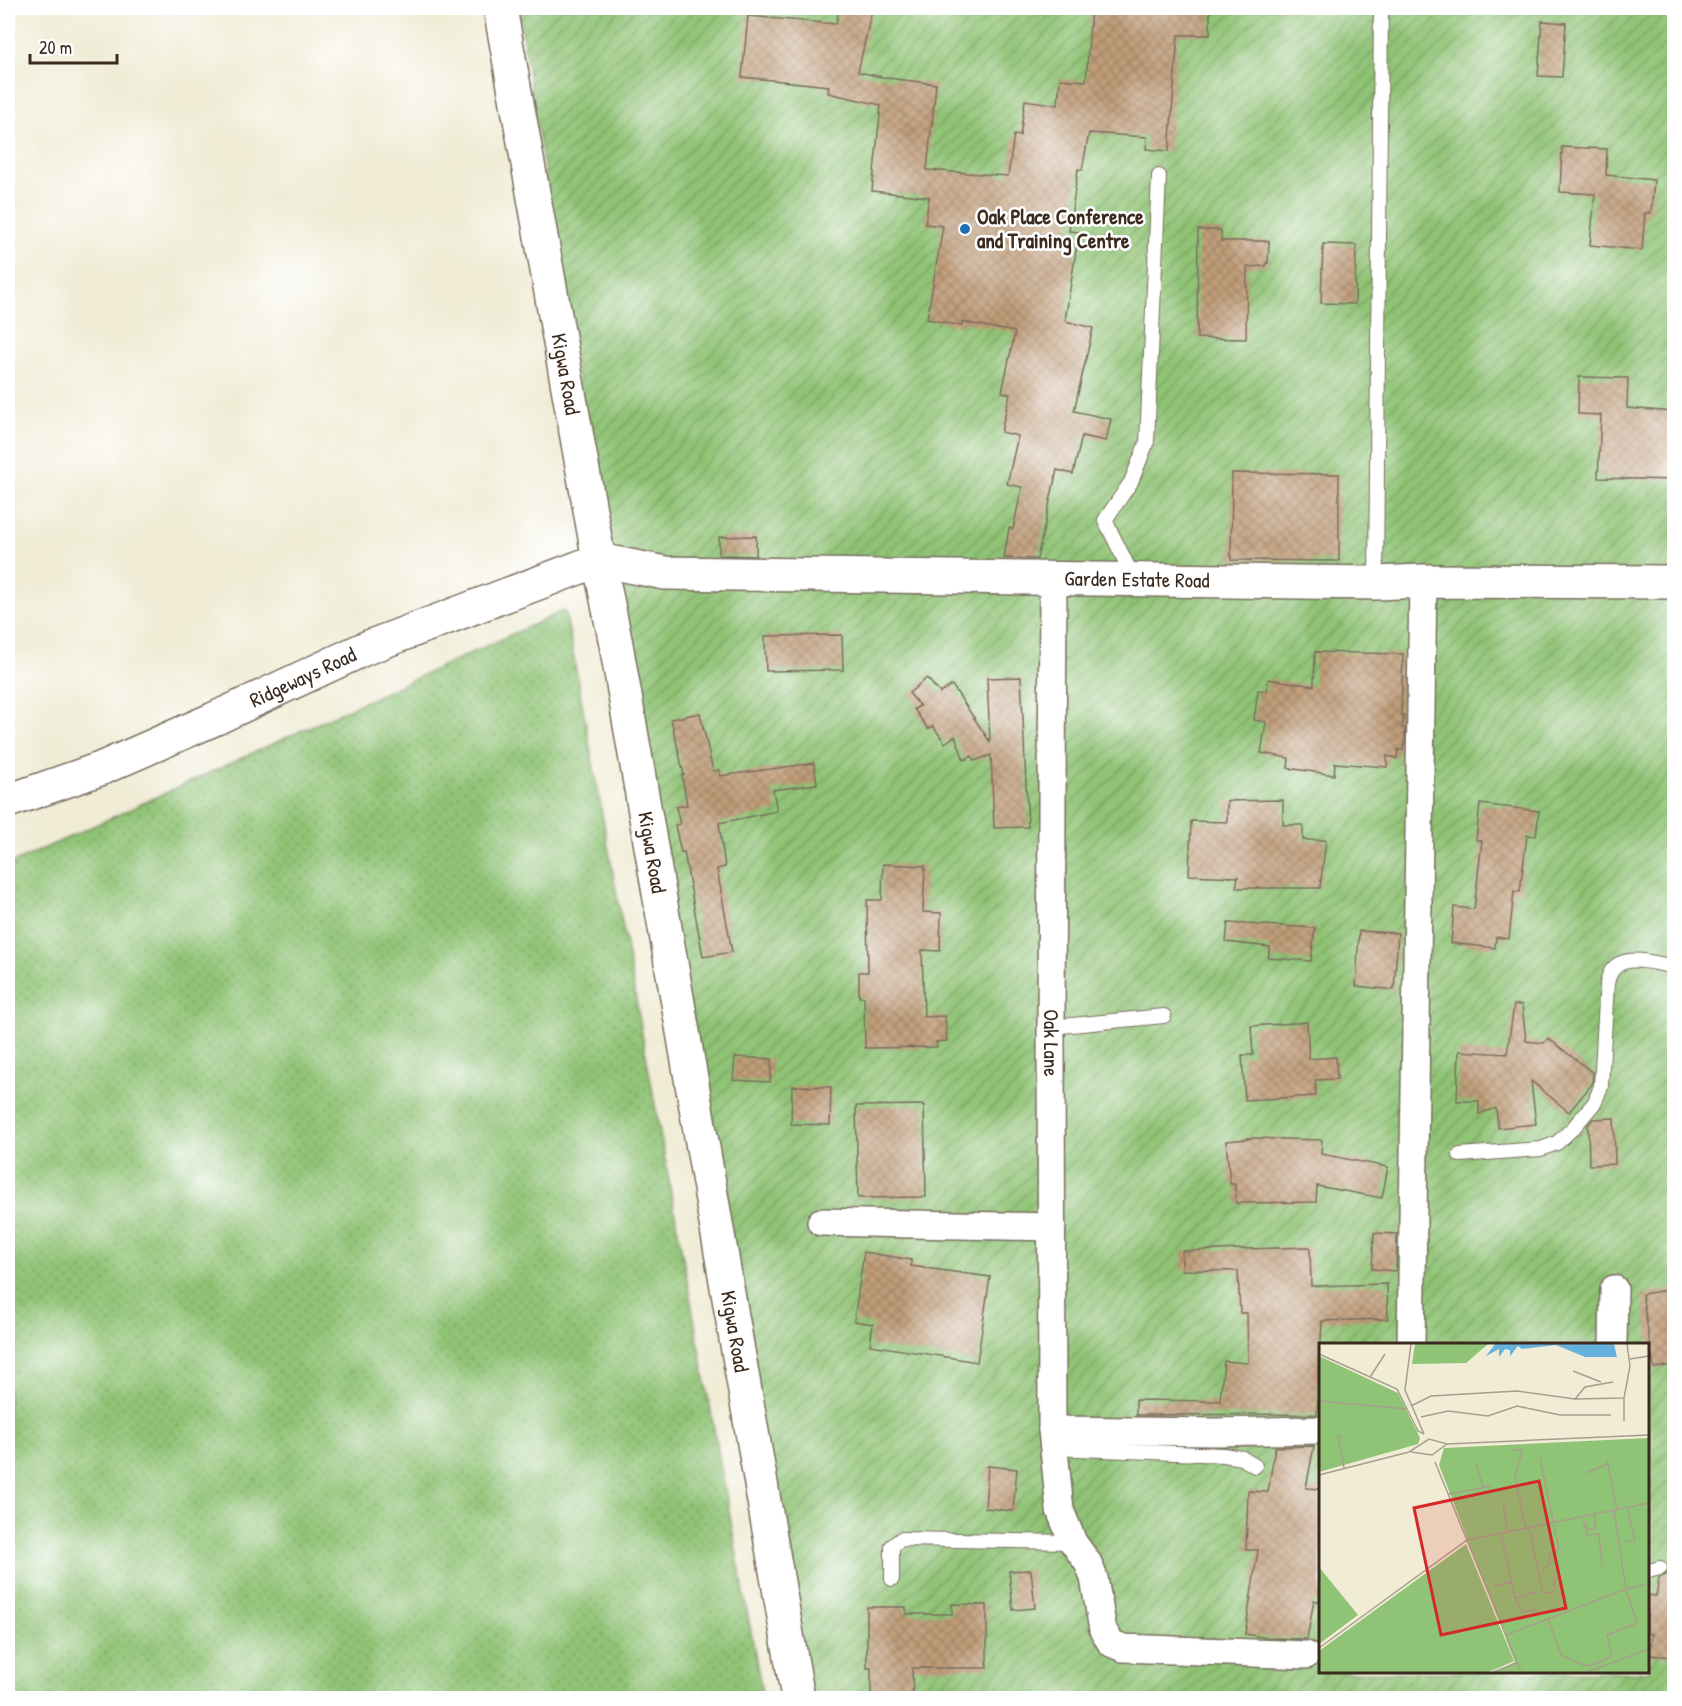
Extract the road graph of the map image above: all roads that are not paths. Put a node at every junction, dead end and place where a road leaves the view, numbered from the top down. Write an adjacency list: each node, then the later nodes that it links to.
1 (500, 8): 4 (street, Kigwa Road)
2 (1381, 8): 8 (lane)
3 (1160, 177): 5 (lane)
4 (599, 560): 5 (street, Garden Estate Road); 9 (street, Ridgeways Road); 25 (street, Kigwa Road)
5 (1053, 577): 8 (street, Garden Estate Road); 12 (street, Oak Lane)
6 (1423, 581): 7 (street, Garden Estate Road); 8 (street, Garden Estate Road); 17 (street)
7 (1674, 582)
8 (1376, 583)
9 (8, 801)
10 (1674, 967): 13 (lane)
11 (1164, 1016): 12 (lane)
12 (1051, 1026): 15 (street, Oak Lane)
13 (1460, 1155)
14 (821, 1222): 15 (street)
15 (1052, 1227): 20 (street, Oak Lane)
16 (1614, 1289): 18 (street)
17 (1411, 1343)
18 (1613, 1343)
19 (1319, 1430): 20 (street)
20 (1053, 1439): 21 (lane); 22 (street, Oak Lane)
21 (1255, 1466)
22 (1073, 1542): 23 (lane); 24 (street, Oak Lane)
23 (892, 1579)
24 (1306, 1654)
25 (798, 1698)

